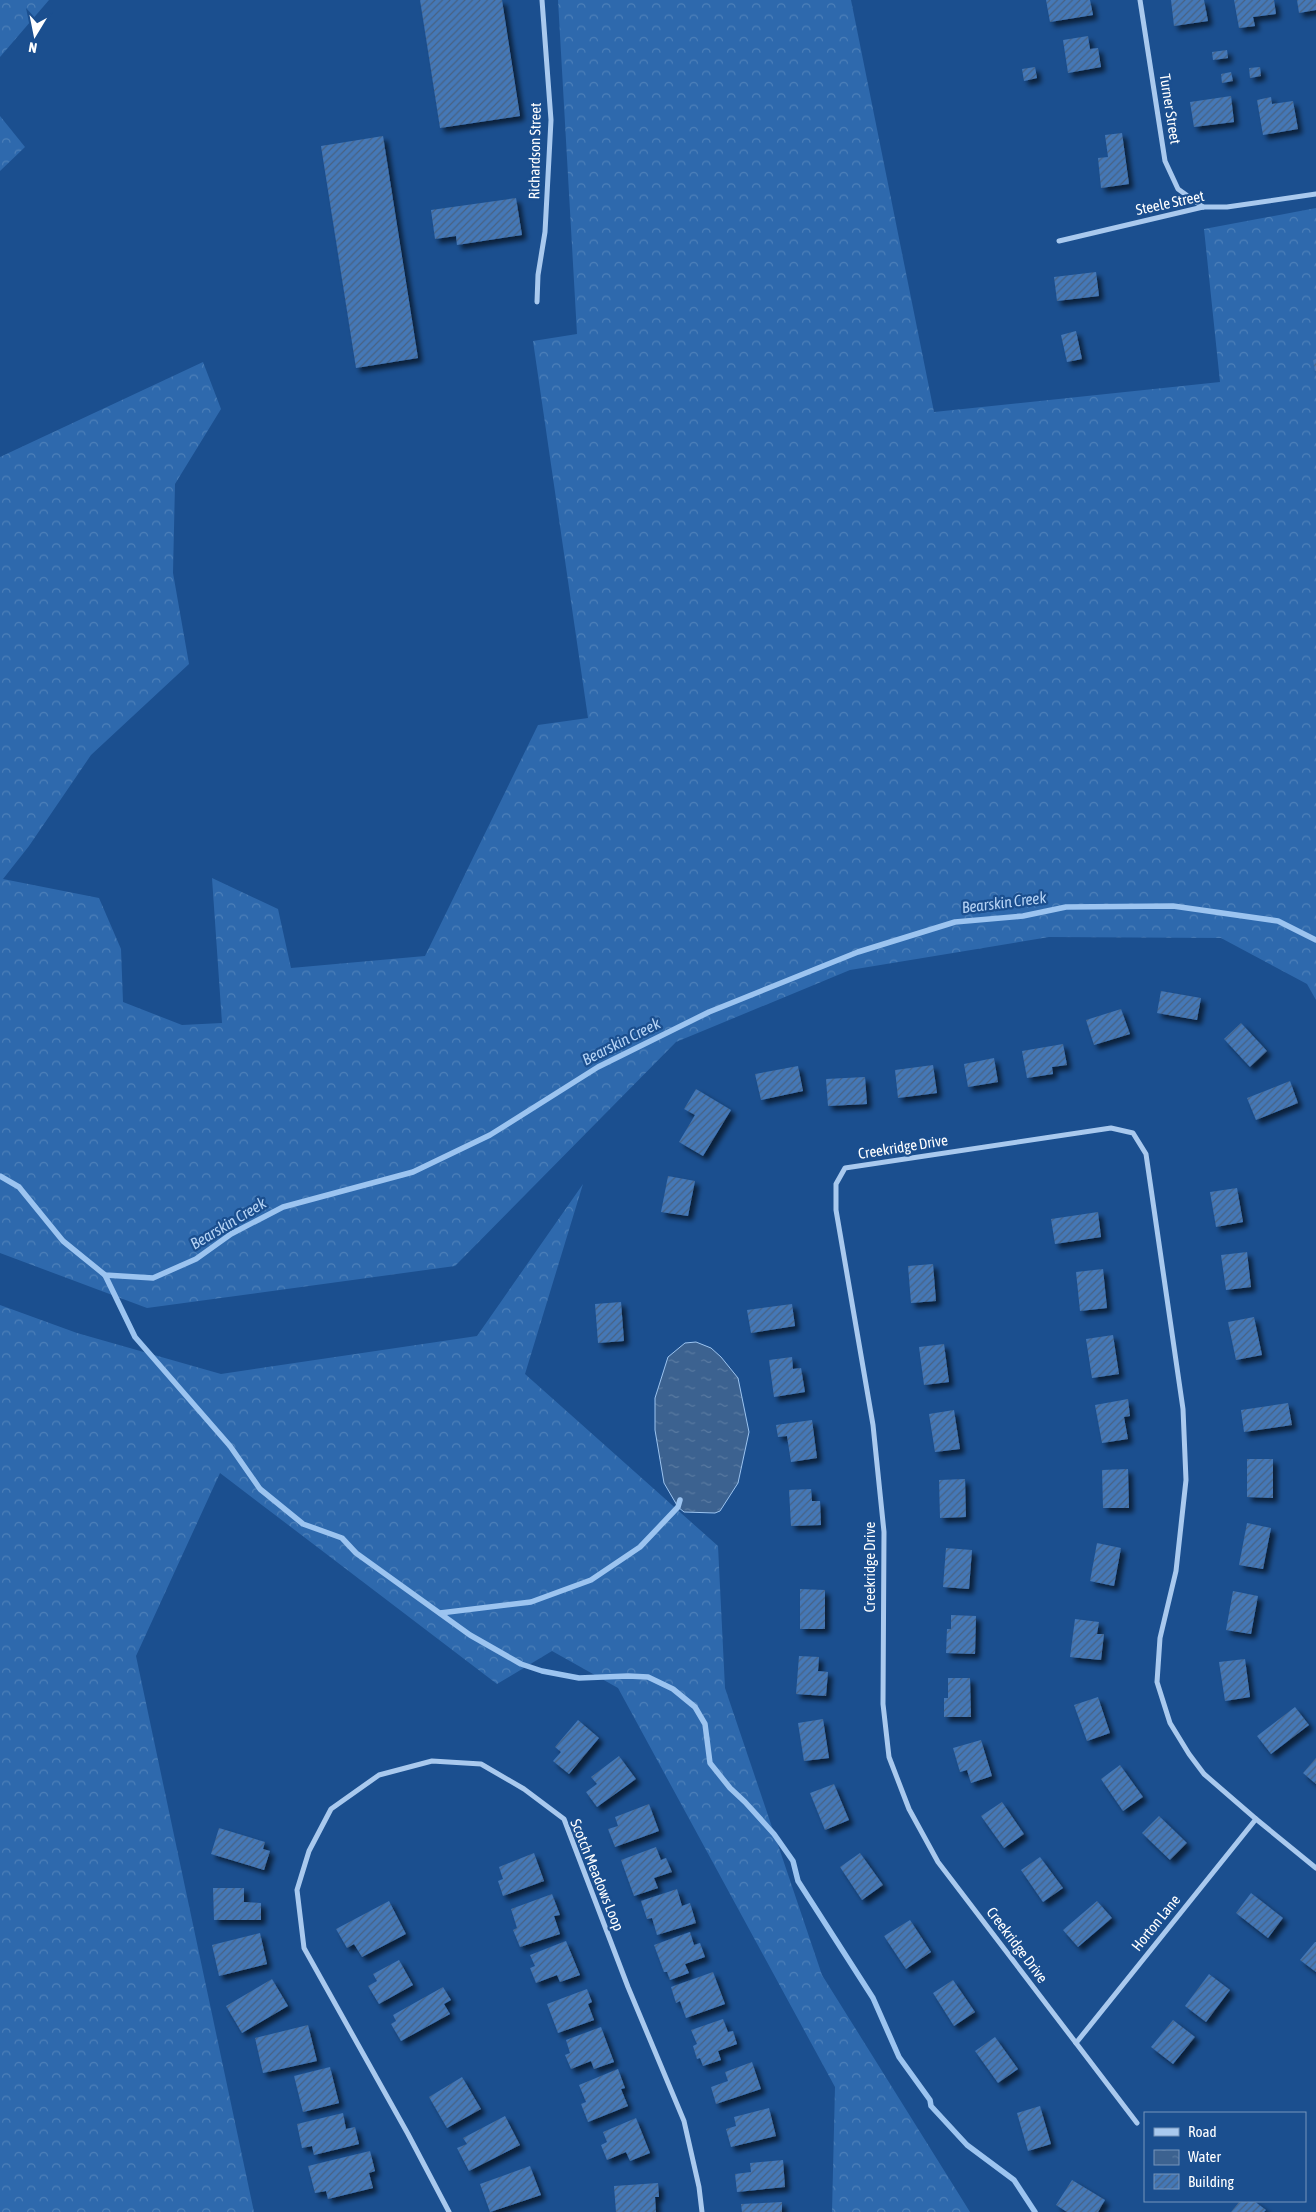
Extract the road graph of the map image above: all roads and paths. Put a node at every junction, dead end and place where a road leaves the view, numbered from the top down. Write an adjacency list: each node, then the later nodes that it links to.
1 (542, 0): 6 (street, Richardson Street)
2 (1140, 0): 4 (street, Turner Street)
3 (1316, 194): 4 (street, Steele Street)
4 (1203, 207): 5 (street, Steele Street)
5 (1059, 241)
6 (537, 302)
7 (1256, 1820): 8 (street, Creekridge Drive); 9 (street, Horton Lane); 9 (street, Creekridge Drive)
8 (1316, 1868)
9 (1076, 2043): 10 (street, Creekridge Drive)
10 (1137, 2123)
11 (449, 2212): 12 (street, Scotch Meadows Loop)
12 (702, 2212)

